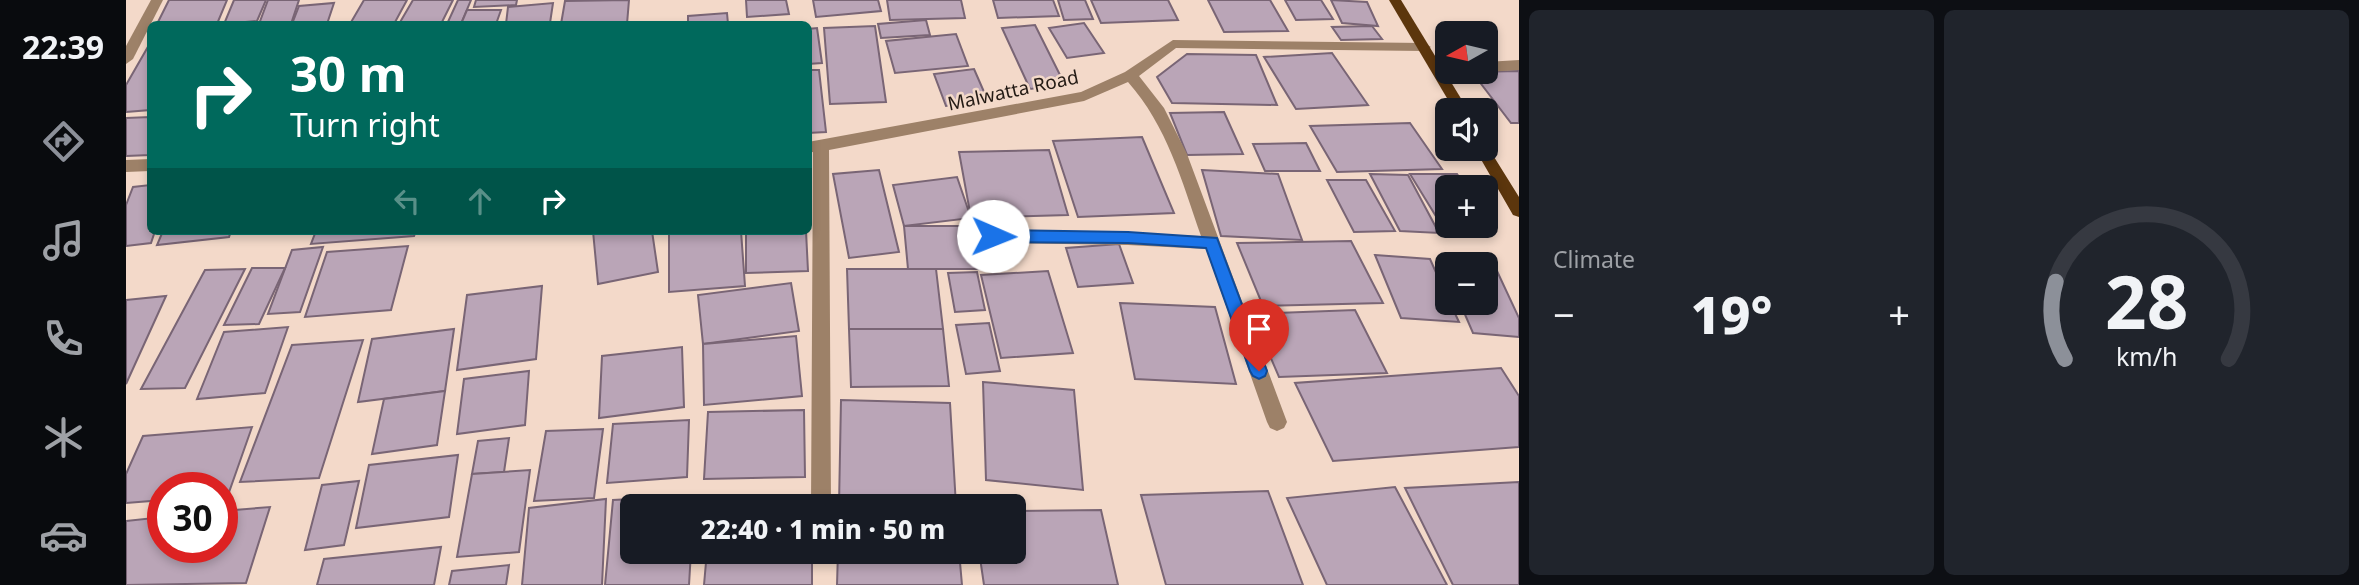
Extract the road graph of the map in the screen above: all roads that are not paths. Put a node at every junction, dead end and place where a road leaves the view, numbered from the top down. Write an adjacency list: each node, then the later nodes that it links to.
1 (157, 0): 4 (street)
2 (1395, 0): 3 (main road)
3 (1424, 47): 5 (main road); 8 (street, Malwatta Road)
4 (126, 59)
5 (1435, 60)
6 (1519, 65): 7 (street)
7 (1498, 66)
8 (1130, 75): 9 (street, Malwatta Road); 15 (street)
9 (815, 148): 17 (street)
10 (1490, 161): 13 (main road)
11 (147, 165): 12 (street)
12 (126, 166)
13 (1519, 211)
14 (993, 236): 15 (street)
15 (1212, 243): 16 (street)
16 (1277, 422)
17 (821, 494)

